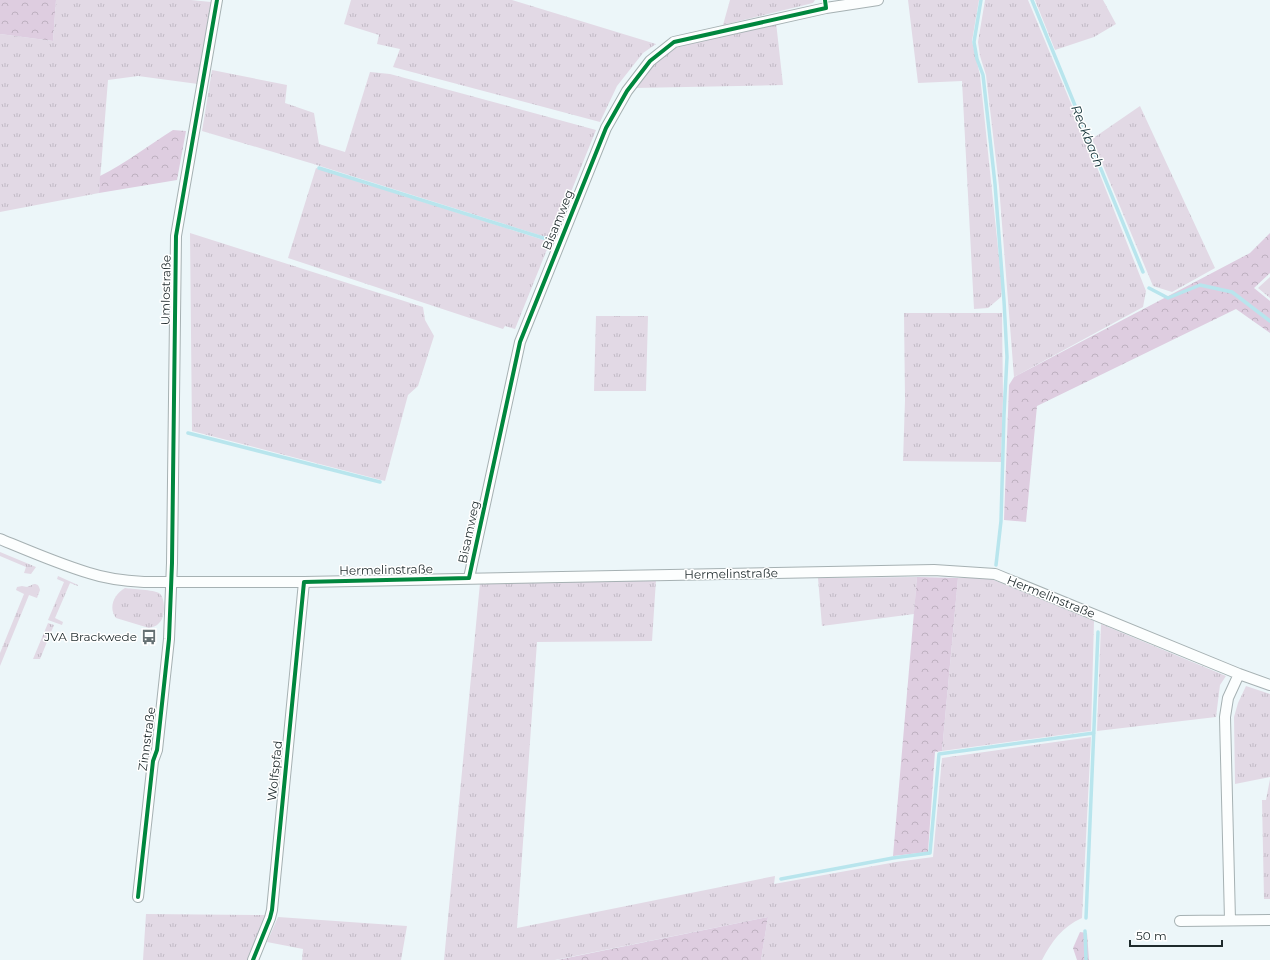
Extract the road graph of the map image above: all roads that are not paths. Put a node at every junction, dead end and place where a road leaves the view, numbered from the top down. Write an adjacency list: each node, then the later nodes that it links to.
1 (218, 0): 7 (street, Umlostraße)
2 (878, 0): 3 (street, Bisamweg)
3 (825, 4): 5 (street, Bisamweg)
4 (0, 539): 7 (street)
5 (469, 578): 6 (street, Hermelinstraße); 8 (street, Hermelinstraße)
6 (304, 582): 7 (street, Hermelinstraße); 14 (street, Wolfspfad)
7 (171, 583): 10 (street, Zinnstraße)
8 (1239, 674): 9 (street, Hermelinstraße); 11 (street)
9 (1270, 685)
10 (138, 897)
11 (1230, 920): 12 (street); 13 (street)
12 (1270, 920)
13 (1180, 921)
14 (253, 960)

